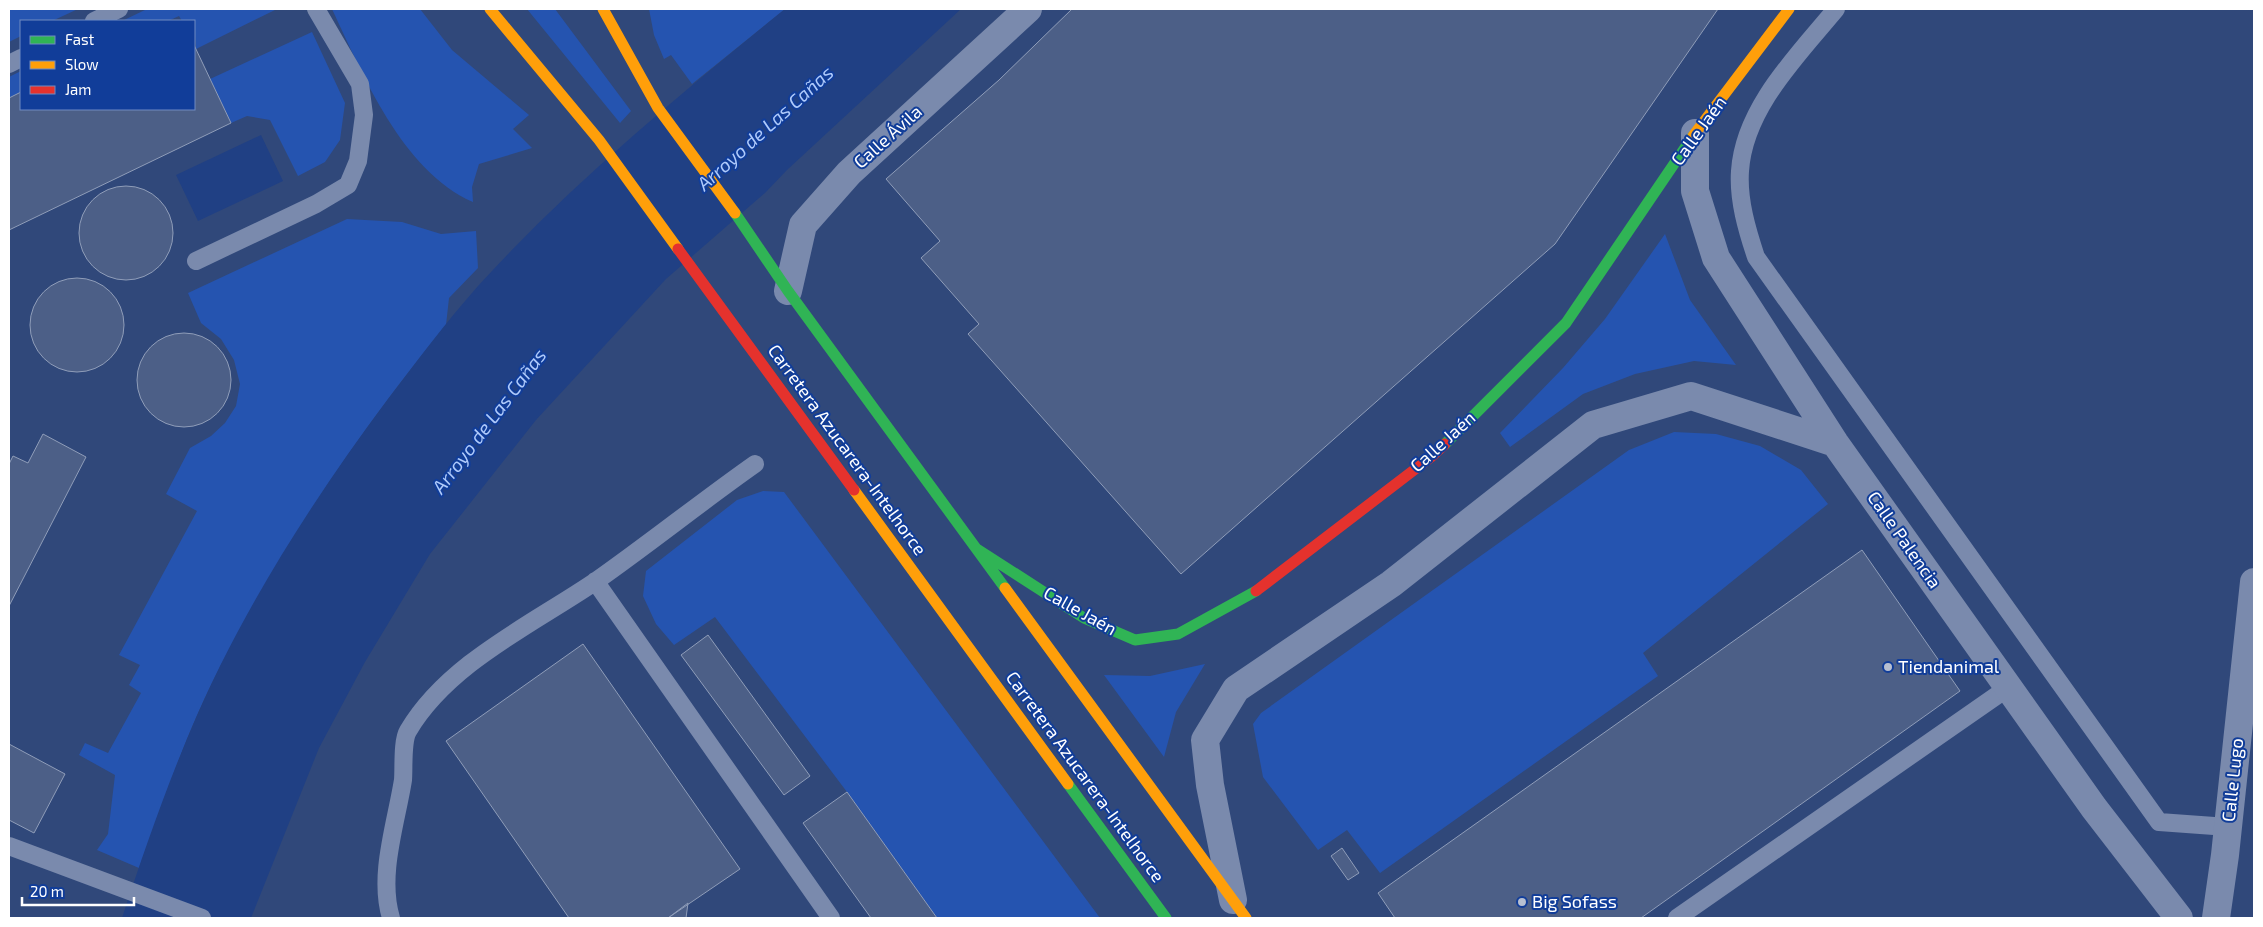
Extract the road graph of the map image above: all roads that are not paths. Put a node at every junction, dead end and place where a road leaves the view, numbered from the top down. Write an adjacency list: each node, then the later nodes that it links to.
1 (119, 9): 9 (lane)
2 (316, 9): 12 (lane)
3 (490, 9): 26 (main road, Carretera Azucarera-Intelhorce)
4 (603, 9): 10 (main road)
5 (1028, 9): 13 (street, Calle Ávila)
6 (1789, 9): 11 (main road, Calle Jaén)
7 (1836, 9): 20 (lane)
8 (621, 17): 10 (main road)
9 (96, 20)
10 (622, 43): 13 (main road)
11 (1696, 133): 14 (street, Calle Palencia); 16 (main road, Calle Jaén)
12 (196, 261)
13 (788, 291): 16 (main road)
14 (1835, 443): 19 (street, Calle Palencia); 22 (street)
15 (755, 464): 17 (lane)
16 (976, 548): 22 (main road)
17 (595, 581): 24 (lane); 25 (lane)
18 (2254, 582): 20 (street, Calle Lugo)
19 (2009, 687): 27 (lane); 28 (street, Calle Palencia)
20 (2228, 826): 29 (street, Calle Lugo)
21 (9, 846): 23 (lane)
22 (1239, 909)
23 (202, 918)
24 (391, 918)
25 (831, 918)
26 (1166, 918)
27 (1676, 918)
28 (2178, 918)
29 (2216, 918)

